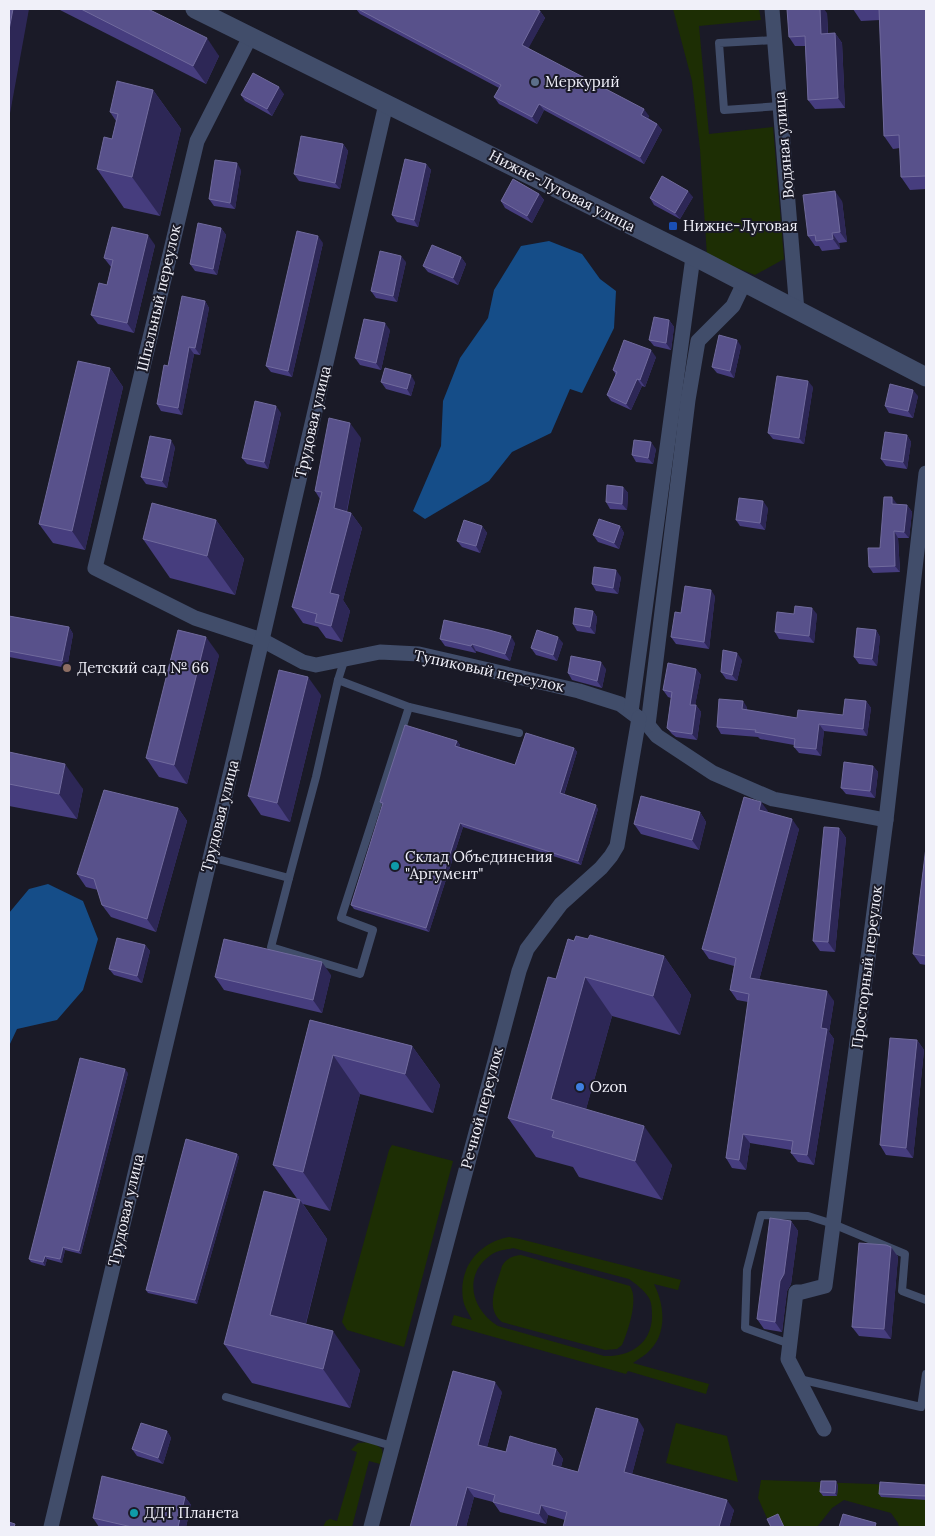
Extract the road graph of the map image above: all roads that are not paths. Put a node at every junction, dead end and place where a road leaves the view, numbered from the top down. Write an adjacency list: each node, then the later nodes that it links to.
1 (195, 9): 3 (street, Нижне-Луговая улица)
2 (772, 9): 4 (street, Водяная улица)
3 (250, 37): 5 (street, Нижне-Луговая улица); 12 (street, Шпальный переулок)
4 (775, 40): 6 (street, Водяная улица); 6 (lane)
5 (386, 104): 7 (street, Нижне-Луговая улица); 13 (street, Трудовая улица)
6 (780, 106): 9 (street, Водяная улица)
7 (693, 257): 8 (street, Нижне-Луговая улица); 17 (street)
8 (744, 283): 9 (street, Нижне-Луговая улица); 17 (street)
9 (797, 311): 10 (street, Нижне-Луговая улица)
10 (926, 377)
11 (926, 473): 19 (street, Просторный переулок)
12 (95, 568): 13 (street, Тупиковый переулок)
13 (262, 640): 14 (street, Тупиковый переулок); 20 (street, Трудовая улица)
14 (345, 658): 15 (lane); 17 (street, Тупиковый переулок)
15 (338, 680): 16 (lane); 21 (lane)
16 (409, 706): 18 (lane); 21 (lane)
17 (639, 718): 19 (street, Тупиковый переулок); 29 (street, Речной переулок)
18 (519, 733)
19 (886, 820): 22 (street, Просторный переулок)
20 (210, 857): 21 (lane); 30 (street, Трудовая улица)
21 (289, 878)
22 (833, 1224): 23 (lane); 24 (street, Просторный переулок); 24 (lane)
23 (926, 1300)
24 (790, 1344): 26 (street, Просторный переулок)
25 (926, 1374): 26 (lane)
26 (798, 1379): 28 (street, Просторный переулок)
27 (226, 1397): 29 (lane)
28 (824, 1429)
29 (392, 1446): 31 (street, Речной переулок)
30 (51, 1527)
31 (371, 1527)

